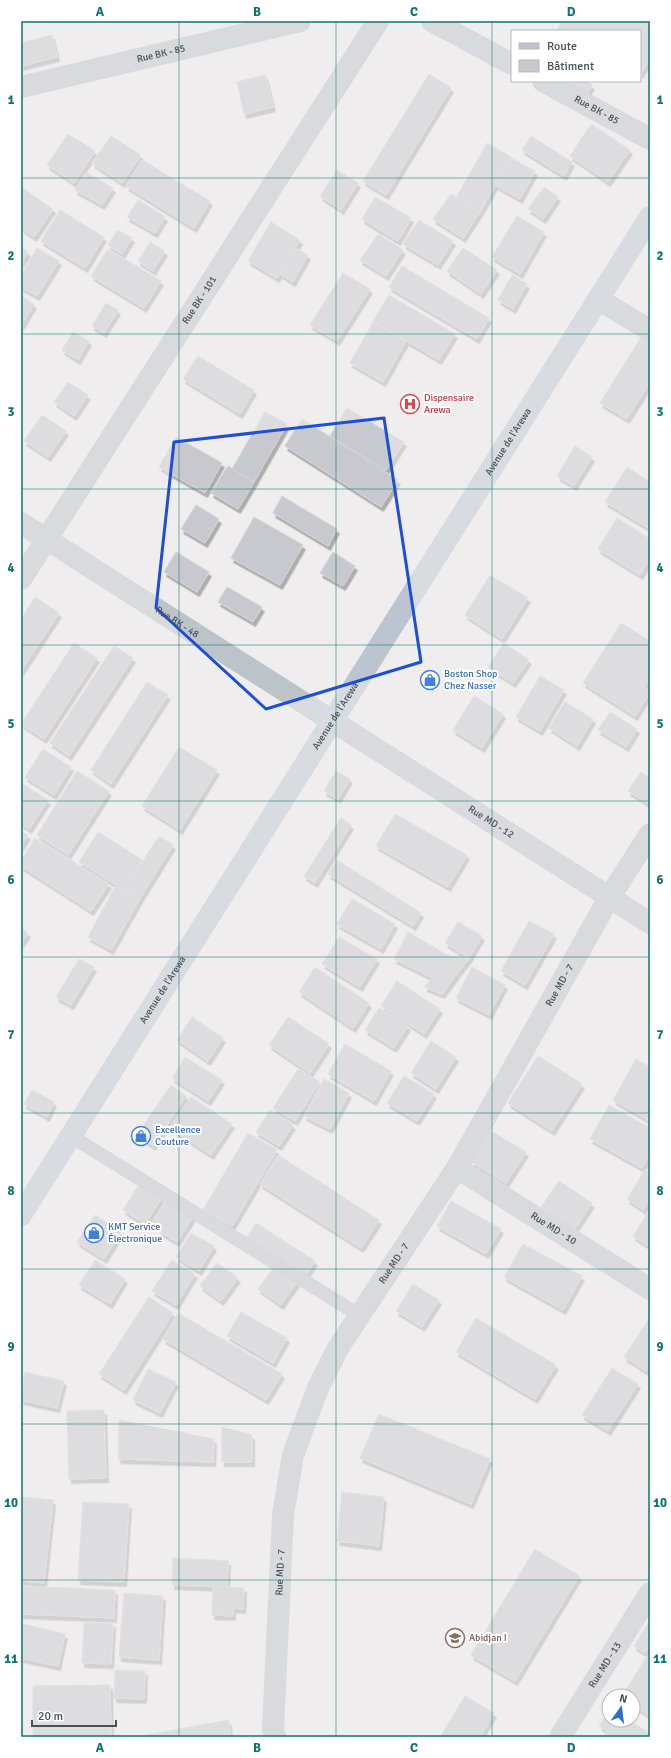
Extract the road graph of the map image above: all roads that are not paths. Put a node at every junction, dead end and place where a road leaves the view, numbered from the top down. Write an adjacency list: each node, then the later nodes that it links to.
1 (300, 21): 6 (street, Rue BK - 85)
2 (378, 21): 12 (street, Rue BK - 101)
3 (432, 21): 4 (street)
4 (511, 63)
5 (545, 82): 7 (street, Rue BK - 85)
6 (21, 87)
7 (650, 138)
8 (650, 217): 9 (street, Avenue de l'Arewa)
9 (599, 300): 10 (street); 14 (street, Avenue de l'Arewa)
10 (650, 330)
11 (21, 523): 12 (street, Rue BK - 48)
12 (46, 538): 13 (street, Rue BK - 101); 14 (street, Rue BK - 48)
13 (21, 579)
14 (332, 722): 16 (street, Rue MD - 12); 18 (street, Avenue de l'Arewa)
15 (650, 834): 16 (street, Rue MD - 7)
16 (609, 898): 17 (street, Rue MD - 12); 19 (street, Rue MD - 7)
17 (650, 923)
18 (71, 1136): 20 (street, Avenue de l'Arewa); 22 (lane)
19 (457, 1168): 21 (street, Rue MD - 10); 22 (street, Rue MD - 7)
20 (21, 1215)
21 (650, 1290)
22 (359, 1315): 24 (street, Rue MD - 7)
23 (650, 1593): 25 (street, Rue MD - 13)
24 (275, 1737)
25 (560, 1737)

